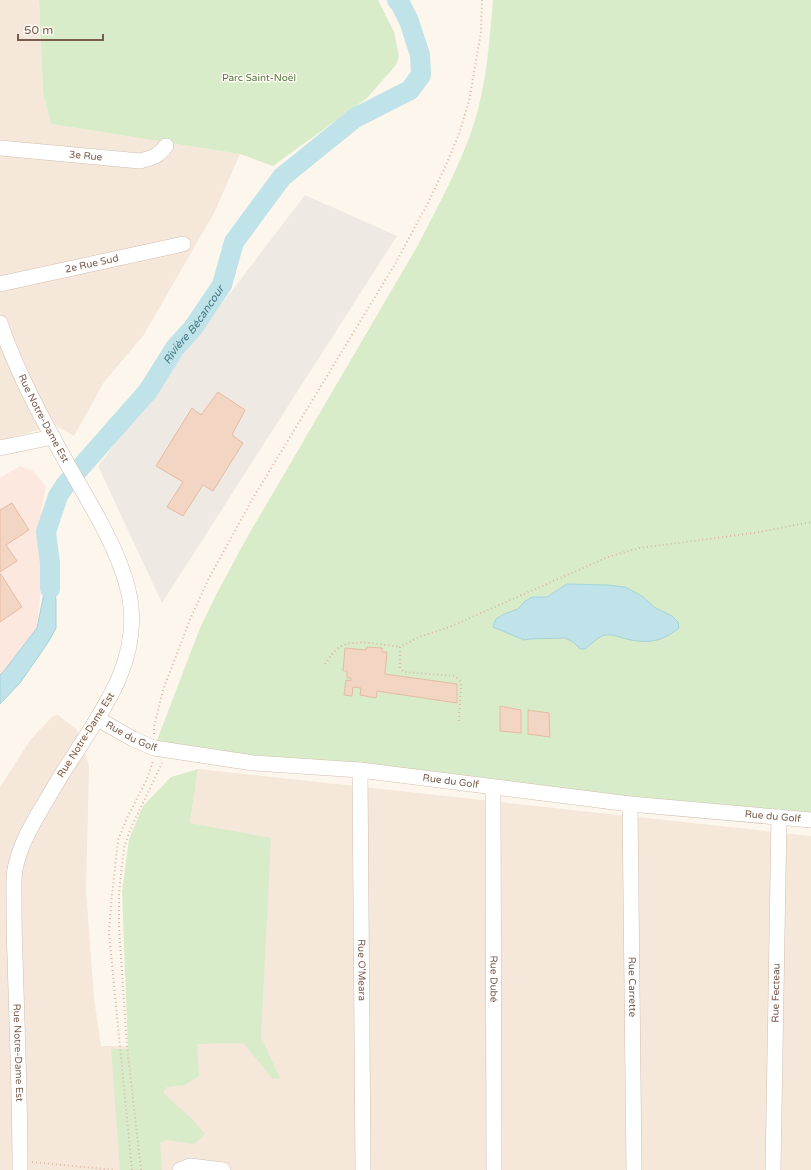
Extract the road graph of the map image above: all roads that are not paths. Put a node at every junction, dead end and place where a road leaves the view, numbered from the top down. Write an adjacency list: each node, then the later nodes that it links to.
1 (166, 146): 2 (street, 3e Rue)
2 (0, 148)
3 (183, 244): 4 (street, 2e Rue Sud)
4 (0, 284)
5 (0, 323): 6 (street, Rue Notre-Dame Est)
6 (53, 437): 7 (street); 8 (street, Rue Notre-Dame Est)
7 (0, 448)
8 (98, 719): 9 (street, Rue du Golf); 14 (street, Rue Notre-Dame Est)
9 (360, 770): 10 (street, Rue du Golf); 17 (street, Rue O'Meara)
10 (493, 788): 11 (street, Rue du Golf); 18 (street, Rue Dubé)
11 (630, 804): 12 (street, Rue du Golf); 19 (street, Rue Carrette)
12 (779, 817): 13 (street, Rue du Golf); 20 (street, Rue Fecteau)
13 (811, 820)
14 (20, 1165)
15 (180, 1170): 16 (street)
16 (223, 1170)
17 (363, 1170)
18 (494, 1170)
19 (634, 1170)
20 (773, 1170)

